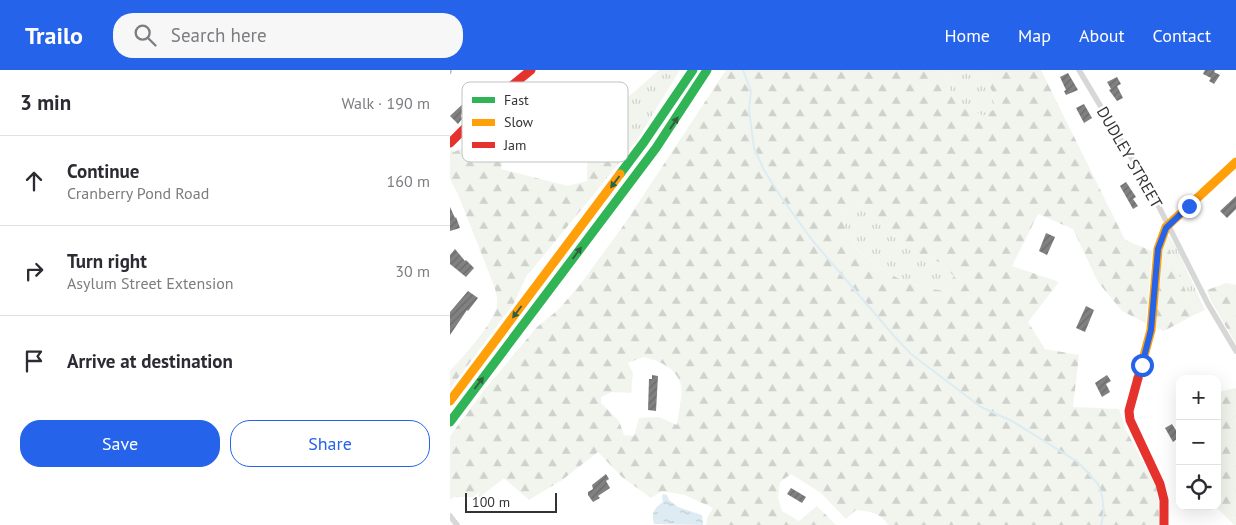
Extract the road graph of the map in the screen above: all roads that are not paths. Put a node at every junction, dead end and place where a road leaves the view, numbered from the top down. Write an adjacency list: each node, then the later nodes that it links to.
1 (531, 70): 5 (main road)
2 (693, 70): 11 (main road, one-way to 11)
3 (707, 70): 12 (main road, one-way to 3)
4 (1080, 70): 9 (street, DUDLEY STREET)
5 (516, 82)
6 (462, 131): 7 (main road)
7 (450, 143)
8 (1236, 162): 9 (main road)
9 (1169, 225): 10 (street, DUDLEY STREET); 15 (main road)
10 (1236, 352)
11 (450, 401)
12 (450, 422)
13 (450, 516): 14 (street)
14 (457, 525)
15 (1164, 525)

